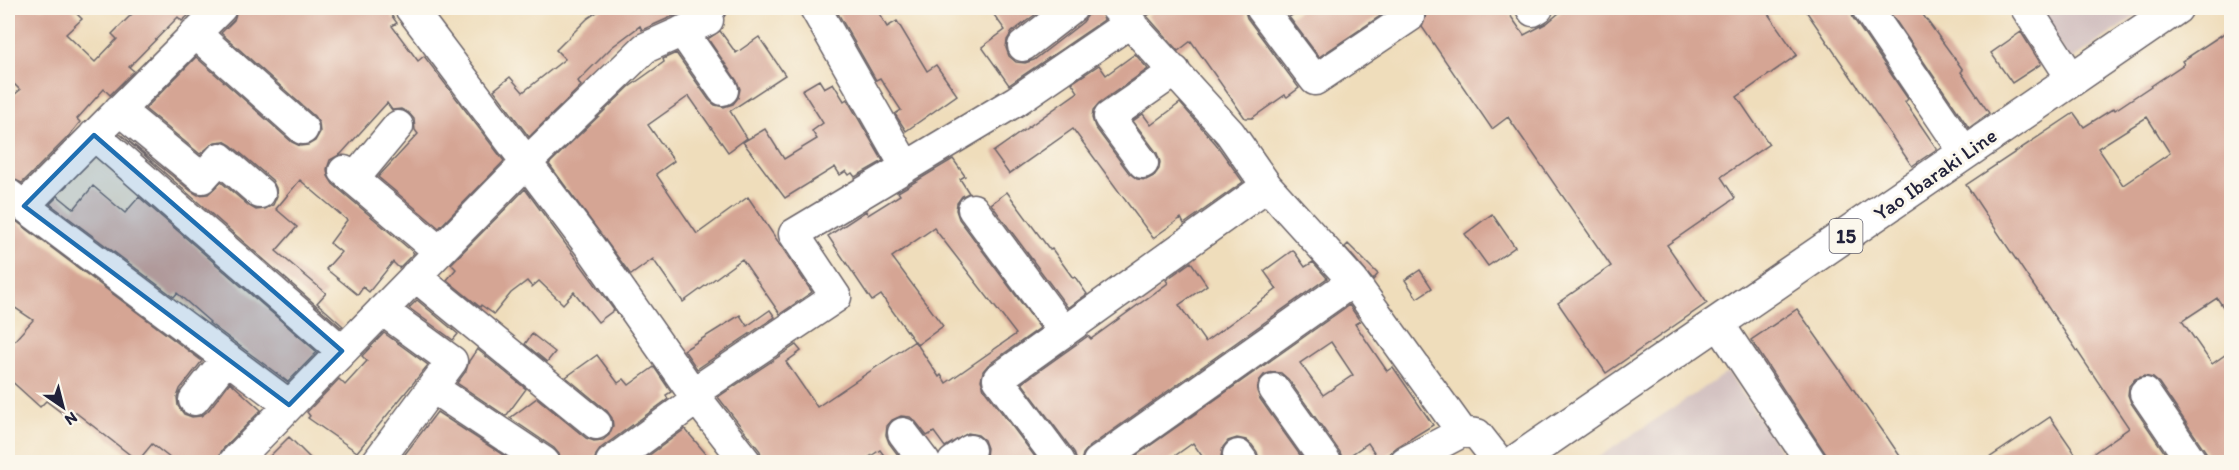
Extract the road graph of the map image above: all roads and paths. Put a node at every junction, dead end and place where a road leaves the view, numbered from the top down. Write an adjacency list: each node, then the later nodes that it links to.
1 (221, 8): 15 (street)
2 (410, 8): 25 (street)
3 (711, 8): 14 (street)
4 (815, 8): 27 (street)
5 (1072, 8): 16 (street)
6 (1402, 8): 12 (street)
7 (1531, 8): 8 (street)
8 (1539, 8)
9 (1867, 8): 24 (street)
10 (2026, 8): 18 (street)
11 (2176, 8): 18 (main road, Yao Ibaraki Line / 15)
12 (1271, 11)
13 (1124, 15): 17 (street); 27 (street)
14 (682, 31): 19 (street); 25 (street)
15 (195, 33): 20 (street); 22 (street)
16 (1023, 46)
17 (1175, 71): 26 (street); 28 (street)
18 (2072, 79): 24 (main road, Yao Ibaraki Line / 15)
19 (723, 90)
20 (119, 110): 23 (street); 29 (street)
21 (398, 126): 32 (street)
22 (303, 129)
23 (94, 135): 30 (street); 38 (street)
24 (1965, 153): 36 (main road, Yao Ibaraki Line / 15)
25 (526, 163): 32 (street); 43 (street)
26 (1143, 163)
27 (906, 167): 43 (street)
28 (1267, 186): 34 (street); 37 (street)
29 (260, 193)
30 (16, 200): 39 (street)
31 (973, 209): 37 (street)
32 (440, 251): 33 (street)
33 (415, 276): 35 (street); 46 (street)
34 (1353, 281): 47 (street); 57 (street)
35 (382, 310): 38 (street); 40 (street)
36 (1719, 324): 61 (main road, Yao Ibaraki Line / 15); 62 (street)
37 (1064, 332): 56 (street)
38 (342, 351): 45 (street)
39 (227, 358): 44 (street); 45 (street)
40 (433, 388): 49 (street); 51 (street)
41 (1274, 389): 58 (street)
42 (2145, 393): 63 (street)
43 (695, 396): 53 (street); 54 (street)
44 (194, 400)
45 (289, 405): 50 (street)
46 (596, 424)
47 (1462, 432): 59 (street); 60 (street)
48 (903, 434): 55 (street)
49 (507, 452): 52 (street)
50 (234, 462)
51 (377, 462)
52 (544, 462)
53 (611, 462)
54 (746, 462)
55 (925, 462)
56 (1060, 462)
57 (1098, 462)
58 (1326, 462)
59 (1405, 462)
60 (1499, 462)
61 (1515, 462)
62 (1811, 462)
63 (2192, 462)

